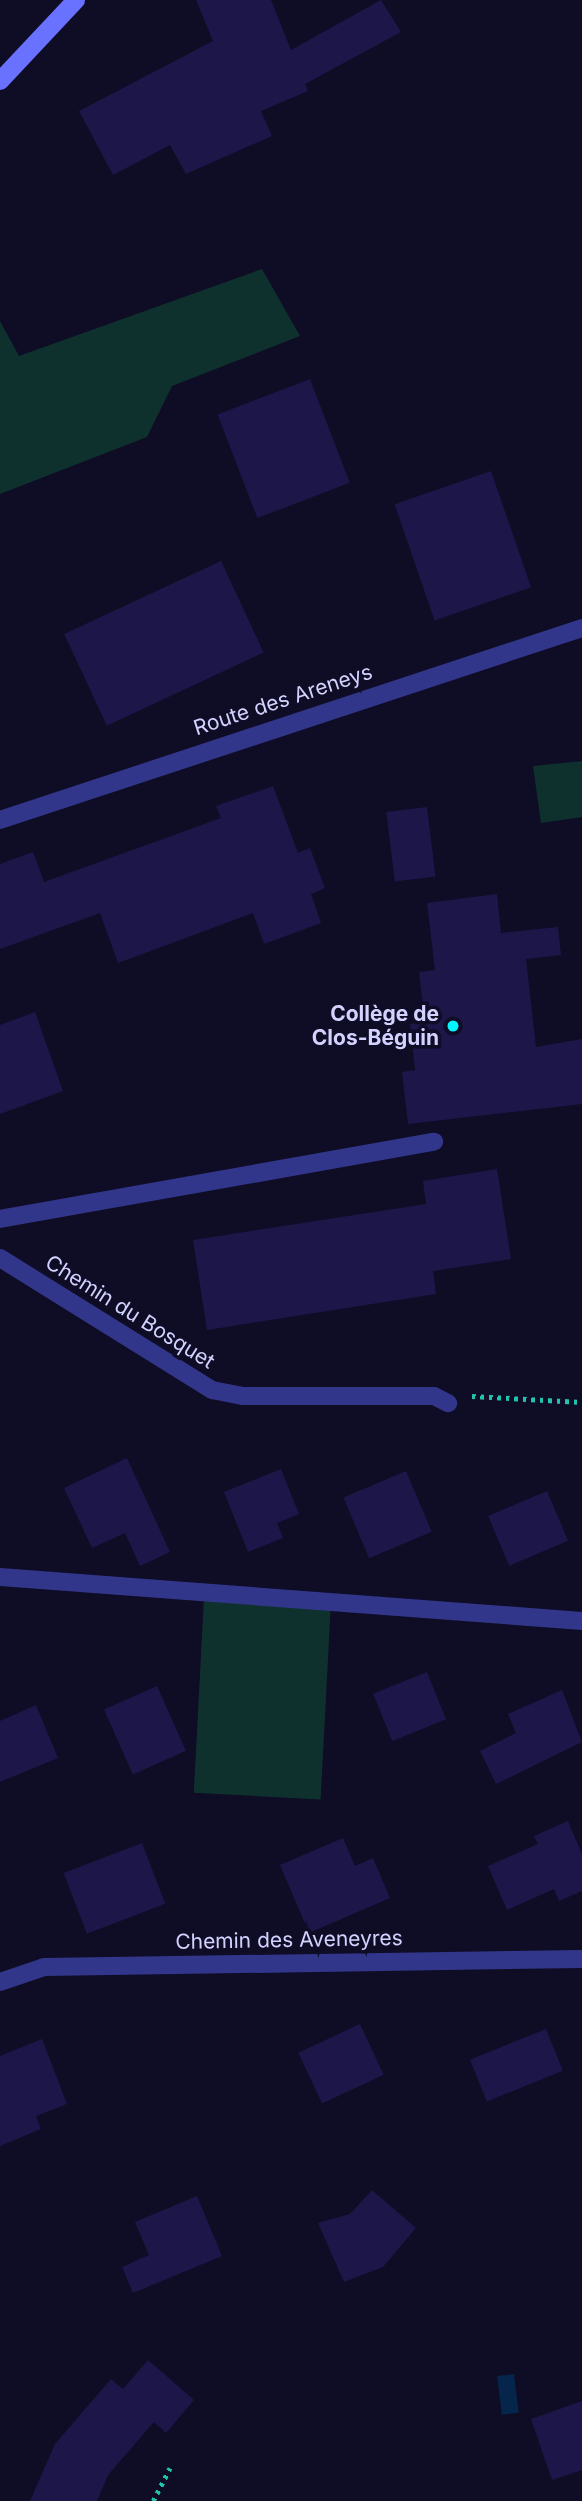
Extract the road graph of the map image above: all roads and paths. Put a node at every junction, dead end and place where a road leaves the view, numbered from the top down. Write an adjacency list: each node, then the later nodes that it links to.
1 (76, 0): 2 (main road)
2 (0, 81)
3 (582, 628): 4 (street, Route des Areneys)
4 (0, 820)
5 (434, 1142): 6 (street)
6 (0, 1219)
7 (0, 1258): 9 (street, Chemin du Bosquet)
8 (582, 1402): 9 (path)
9 (448, 1403)
10 (0, 1577): 11 (street)
11 (582, 1621)
12 (582, 1959): 13 (street, Chemin des Aveneyres)
13 (0, 1982)
14 (170, 2468): 15 (path)
15 (153, 2501)

